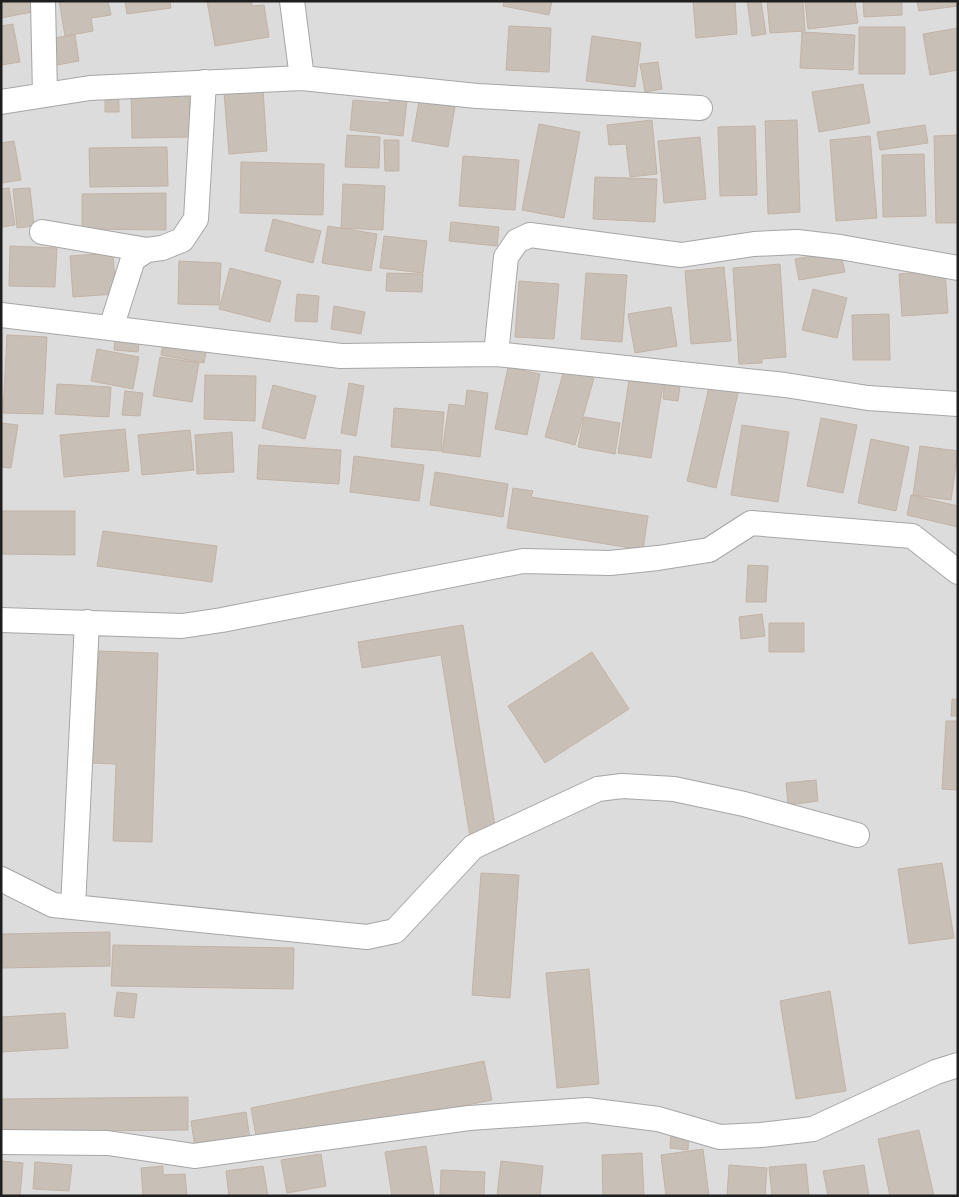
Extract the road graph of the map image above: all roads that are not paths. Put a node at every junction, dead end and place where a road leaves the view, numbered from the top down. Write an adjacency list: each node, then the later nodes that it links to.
1 (44, 1): 5 (street)
2 (292, 1): 3 (street)
3 (302, 78): 4 (street); 7 (street)
4 (204, 82): 5 (street); 9 (street)
5 (45, 95): 6 (street)
6 (1, 102)
7 (700, 108)
8 (42, 232): 9 (street)
9 (147, 250): 12 (street)
10 (958, 268): 13 (street)
11 (1, 315): 12 (street)
12 (111, 328): 13 (street)
13 (496, 354): 14 (street)
14 (958, 404)
15 (958, 572): 17 (street)
16 (1, 620): 17 (street)
17 (87, 622): 20 (street)
18 (857, 836): 20 (street)
19 (1, 879): 20 (street)
20 (73, 907)
21 (958, 1065): 22 (street)
22 (1, 1142)

